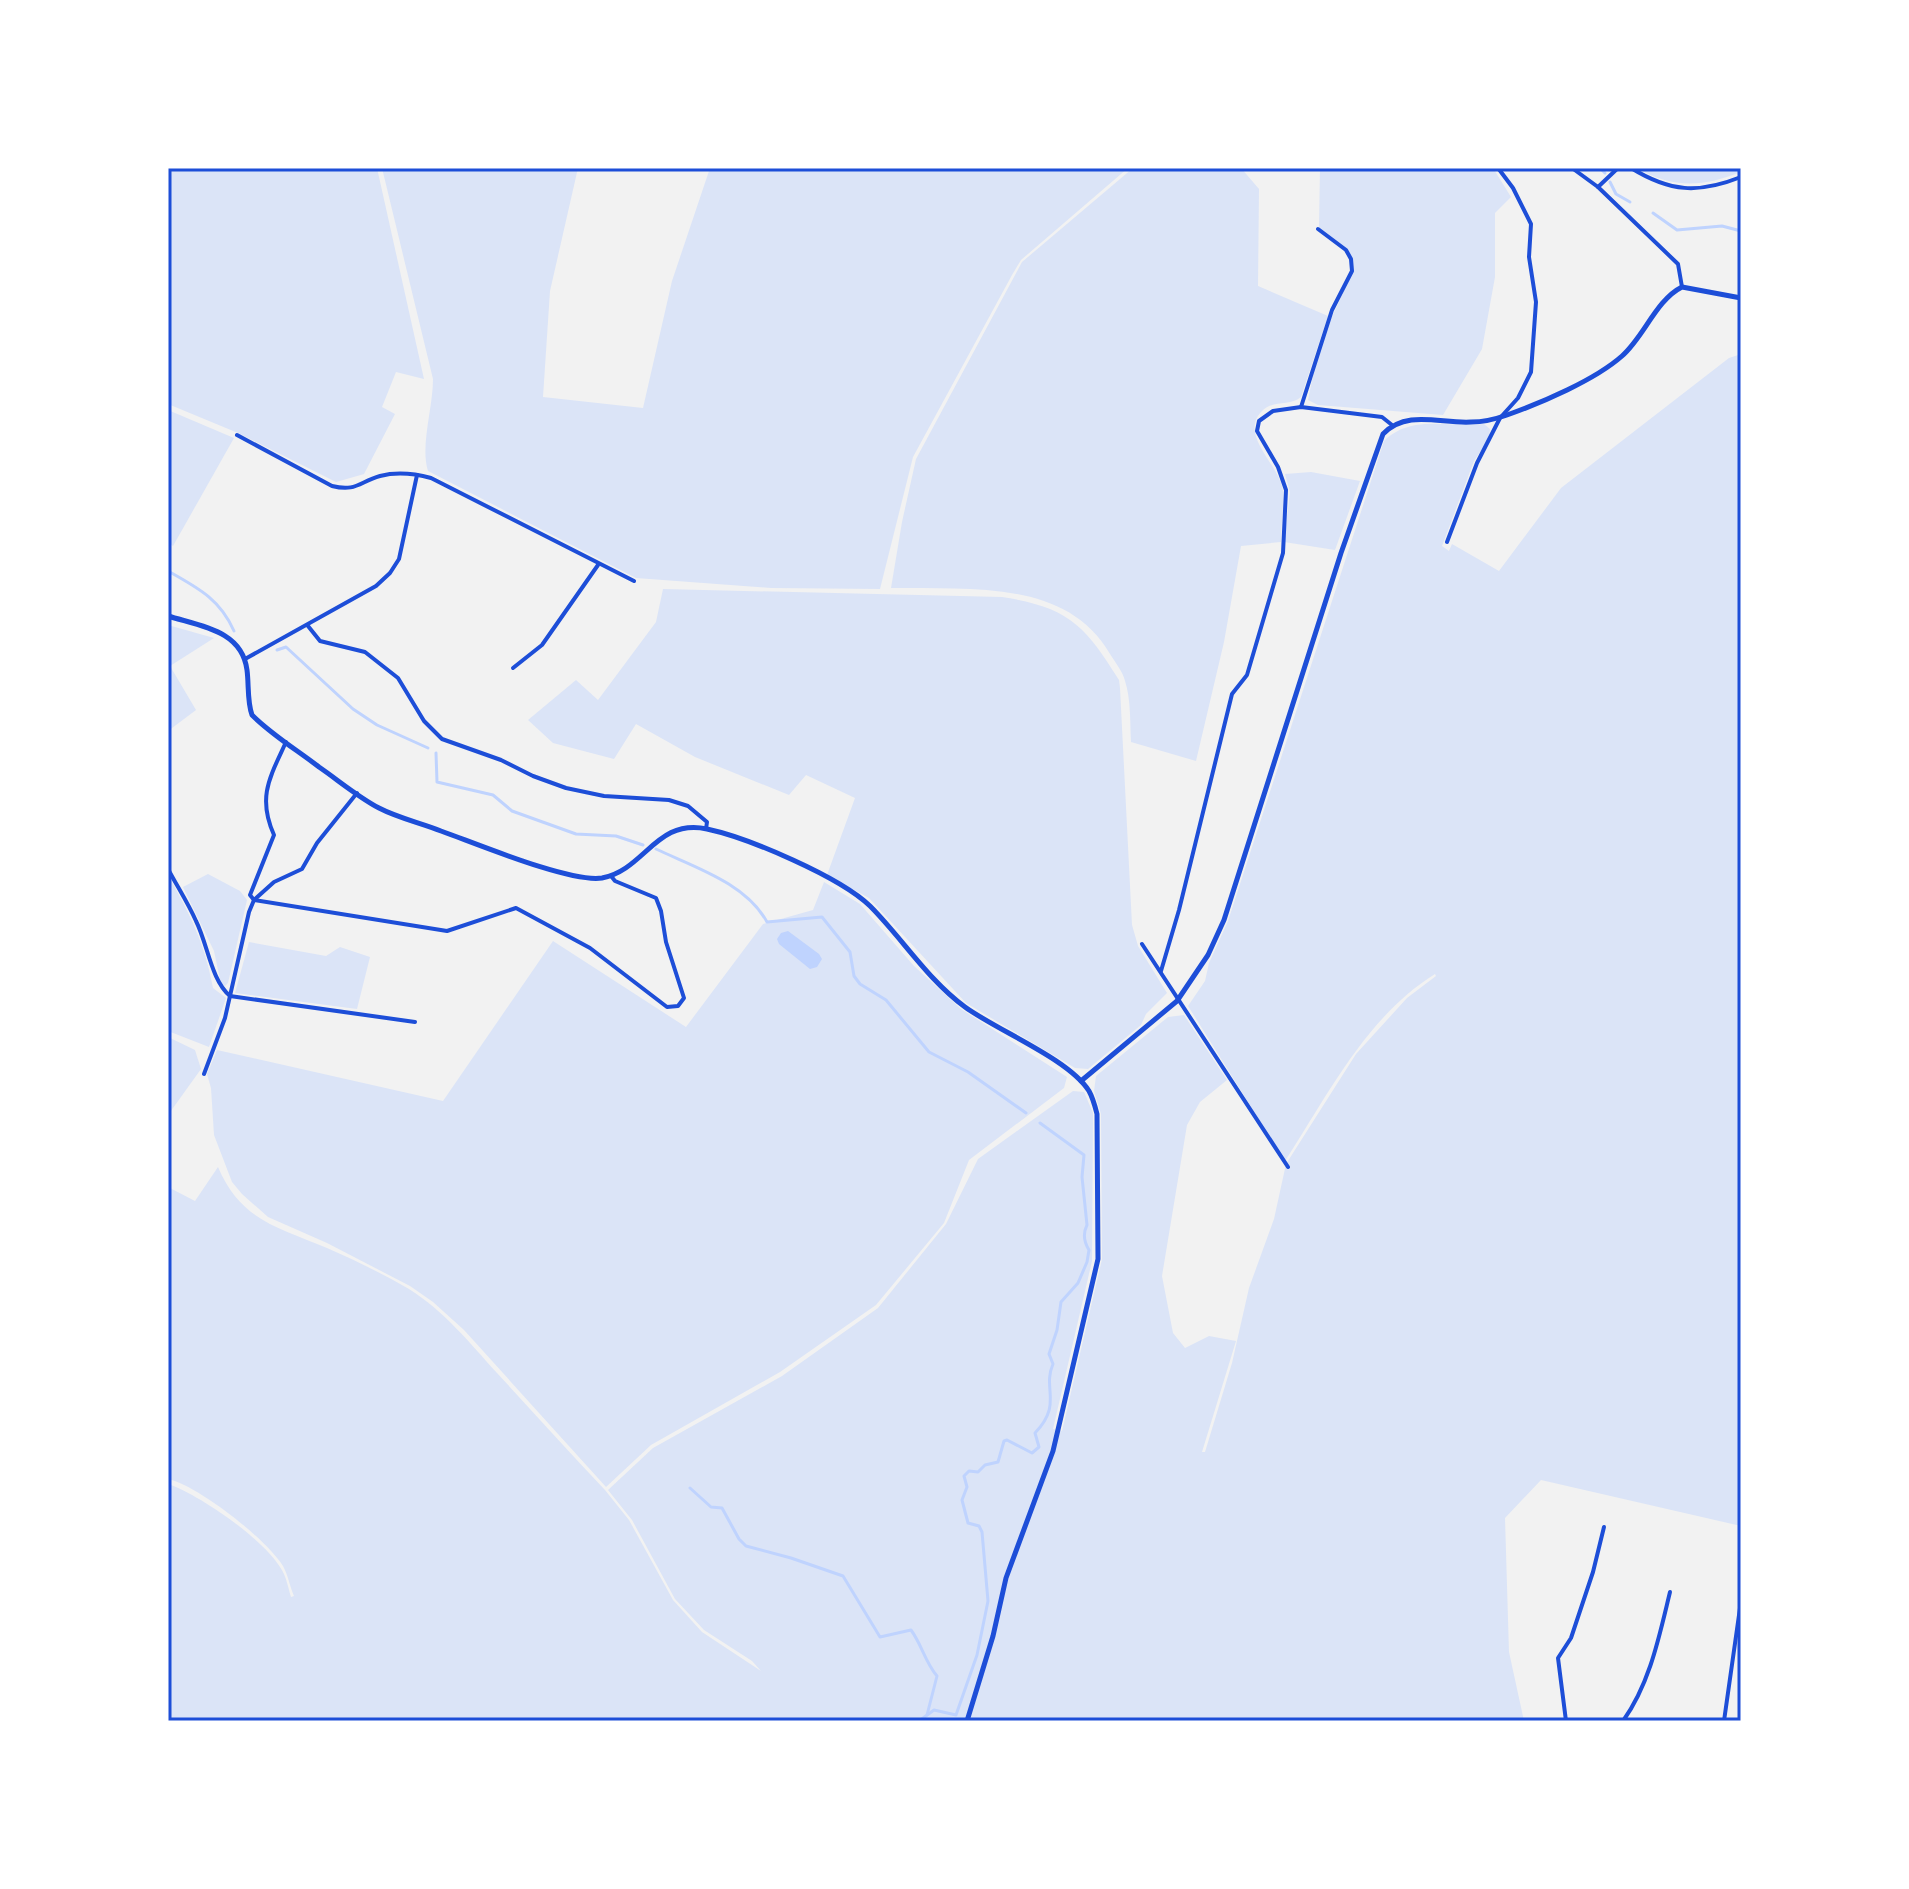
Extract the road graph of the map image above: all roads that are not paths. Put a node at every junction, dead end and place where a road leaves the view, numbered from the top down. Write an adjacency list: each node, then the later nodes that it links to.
1 (1498, 168): 11 (street)
2 (1572, 168): 6 (street)
3 (1618, 168): 6 (street)
4 (1631, 168): 5 (street)
5 (1741, 177)
6 (1598, 187): 8 (street)
7 (1318, 229): 10 (street)
8 (1682, 287): 9 (street); 11 (street)
9 (1741, 298)
10 (1301, 407): 12 (street); 29 (street)
11 (1500, 418): 12 (street); 15 (street)
12 (1392, 425): 31 (street)
13 (237, 435): 14 (street)
14 (417, 475): 16 (street); 19 (street)
15 (1447, 542)
16 (598, 565): 17 (street); 21 (street)
17 (634, 581)
18 (168, 616): 20 (street)
19 (308, 626): 20 (street); 24 (street)
20 (245, 659): 22 (street)
21 (513, 668)
22 (286, 742): 23 (street); 27 (street)
23 (357, 793): 26 (street); 27 (street)
24 (706, 829): 26 (street); 34 (street)
25 (168, 869): 30 (street)
26 (611, 876): 27 (street)
27 (254, 900): 30 (street)
28 (1142, 944): 29 (street)
29 (1161, 971): 31 (street)
30 (230, 996): 32 (street); 33 (street)
31 (1177, 1001): 34 (street); 35 (street)
32 (415, 1022)
33 (204, 1074)
34 (1081, 1081): 39 (street)
35 (1288, 1167)
36 (1604, 1527): 40 (street)
37 (1670, 1592): 41 (street)
38 (1741, 1601): 42 (street)
39 (967, 1721)
40 (1566, 1721)
41 (1623, 1721)
42 (1724, 1721)

